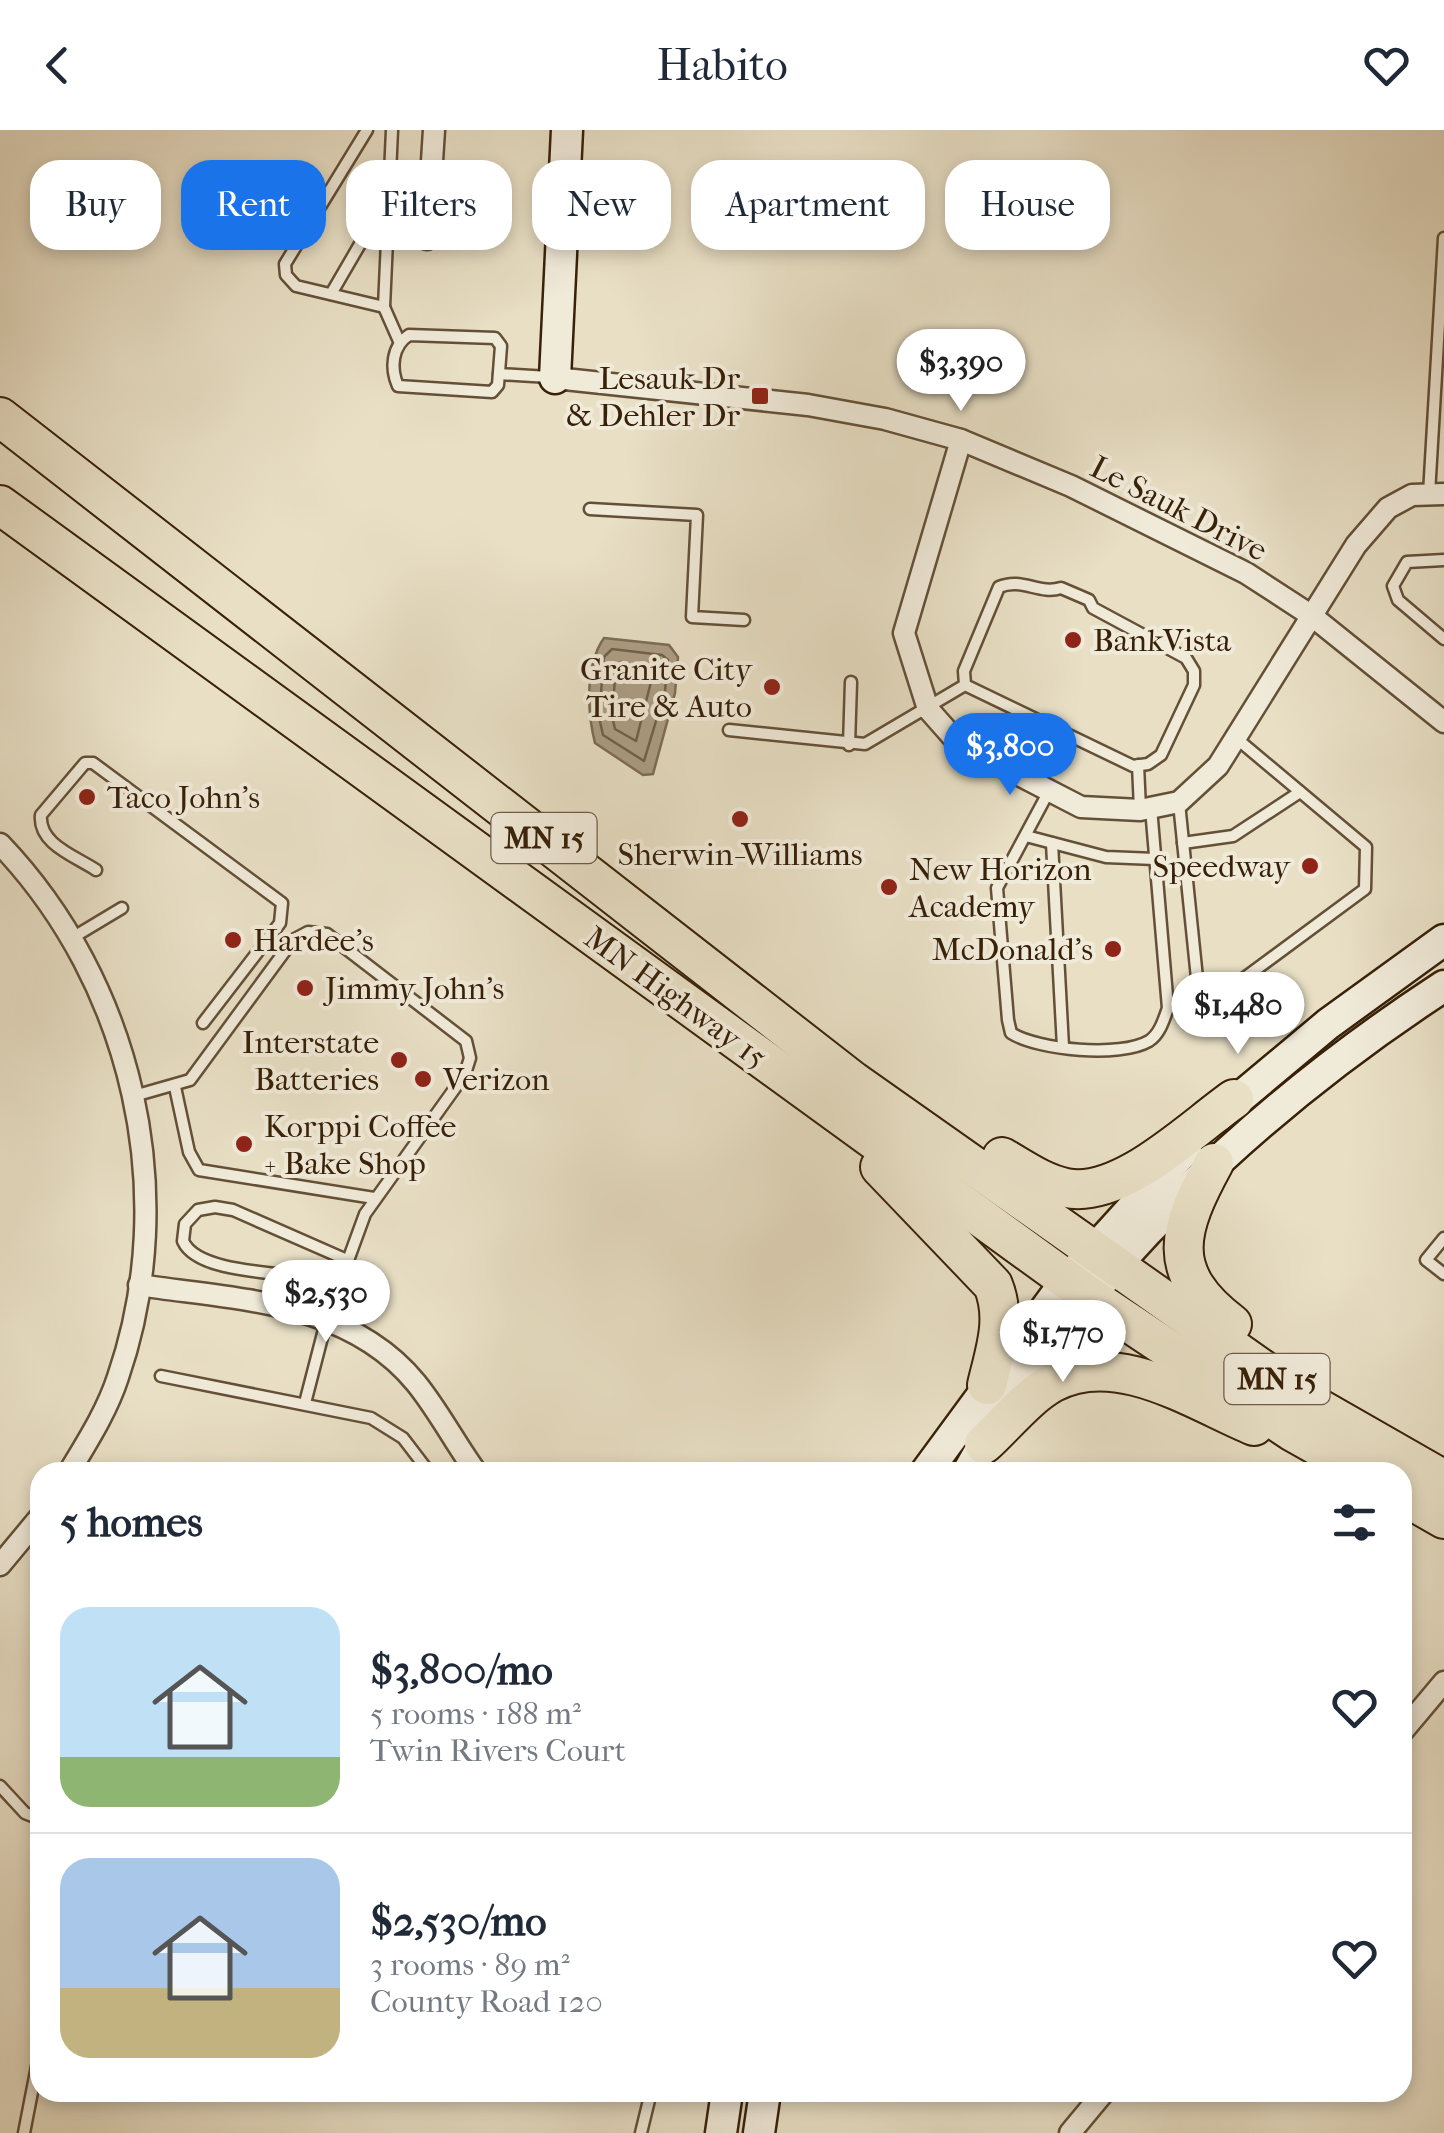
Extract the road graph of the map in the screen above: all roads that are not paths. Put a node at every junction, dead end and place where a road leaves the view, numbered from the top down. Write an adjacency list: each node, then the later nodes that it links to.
1 (368, 130): 10 (lane)
2 (392, 130): 5 (lane)
3 (434, 130): 6 (street)
4 (567, 130): 14 (street)
5 (392, 160)
6 (432, 160)
7 (1444, 238): 17 (lane)
8 (357, 250): 10 (lane)
9 (387, 250): 11 (lane)
10 (331, 294): 11 (lane)
11 (384, 306): 12 (lane)
12 (399, 341): 13 (lane); 13 (lane)
13 (499, 374): 14 (lane)
14 (555, 378): 16 (street, Le Sauk Drive)
15 (0, 417): 47 (highway, MN Highway 15 / MN 15)
16 (961, 440): 21 (street, Le Sauk Drive); 26 (street)
17 (1437, 494): 21 (street)
18 (0, 505): 52 (highway, MN Highway 15 / MN 15)
19 (590, 509): 22 (lane)
20 (1444, 560): 23 (lane)
21 (1312, 616): 27 (street, Le Sauk Drive); 29 (street)
22 (744, 620)
23 (1444, 639)
24 (851, 682): 30 (lane)
25 (965, 685): 26 (lane); 31 (lane); 31 (lane)
26 (928, 709): 30 (lane); 32 (street)
27 (1444, 722)
28 (729, 730): 30 (lane)
29 (1235, 738): 33 (lane); 34 (street)
30 (848, 745)
31 (1138, 765): 35 (lane)
32 (1050, 790): 35 (street); 36 (lane)
33 (1300, 792): 39 (lane); 39 (lane)
34 (1179, 802): 35 (street); 39 (lane)
35 (1145, 809): 40 (lane)
36 (1026, 836): 37 (lane); 48 (lane)
37 (1052, 842): 40 (lane); 48 (lane)
38 (0, 844): 43 (street)
39 (1183, 844)
40 (1155, 859): 48 (lane)
41 (96, 870): 46 (lane)
42 (122, 908): 43 (lane)
43 (72, 938): 50 (street)
44 (1444, 940): 51 (street)
45 (1444, 986): 53 (street)
46 (203, 1022)
47 (796, 1036): 51 (highway); 56 (highway, MN Highway 15 / MN 15)
48 (1064, 1047)
49 (174, 1087): 50 (lane); 54 (lane); 54 (lane)
50 (134, 1096): 60 (street)
51 (1234, 1099): 56 (street)
52 (824, 1106): 61 (highway, MN Highway 15 / MN 15); 64 (highway)
53 (1214, 1162): 56 (street); 66 (highway)
54 (374, 1198): 57 (lane)
55 (1444, 1238): 58 (lane)
56 (1106, 1258): 61 (street); 66 (highway, MN Highway 15 / MN 15)
57 (347, 1260): 59 (lane); 59 (lane)
58 (1444, 1274)
59 (338, 1283): 62 (lane)
60 (140, 1285): 62 (street); 68 (street)
61 (1078, 1288): 64 (street); 66 (highway, MN Highway 15 / MN 15); 67 (street)
62 (326, 1318): 65 (lane); 70 (street)
63 (161, 1376): 65 (lane)
64 (986, 1385): 71 (street)
65 (305, 1403): 69 (lane)
66 (1348, 1451): 67 (highway); 72 (highway, MN Highway 15 / MN 15)
67 (976, 1458)
68 (74, 1462)
69 (420, 1462)
70 (469, 1462)
71 (933, 1462)
72 (1384, 1462)
73 (1412, 1470): 74 (highway, MN Highway 15 / MN 15)
74 (1444, 1480)
75 (1412, 1501): 76 (highway)
76 (1444, 1519)
77 (30, 1530): 78 (street)
78 (0, 1565)
79 (1444, 1682): 80 (street)
80 (1412, 1720)
81 (0, 1786): 82 (lane)
82 (30, 1815)
83 (30, 2102): 88 (lane)
84 (649, 2102): 89 (lane)
85 (725, 2102): 90 (street)
86 (764, 2102): 91 (street)
87 (1096, 2102): 92 (street)
88 (24, 2133)
89 (641, 2133)
90 (720, 2133)
91 (759, 2133)
92 (1070, 2133)

